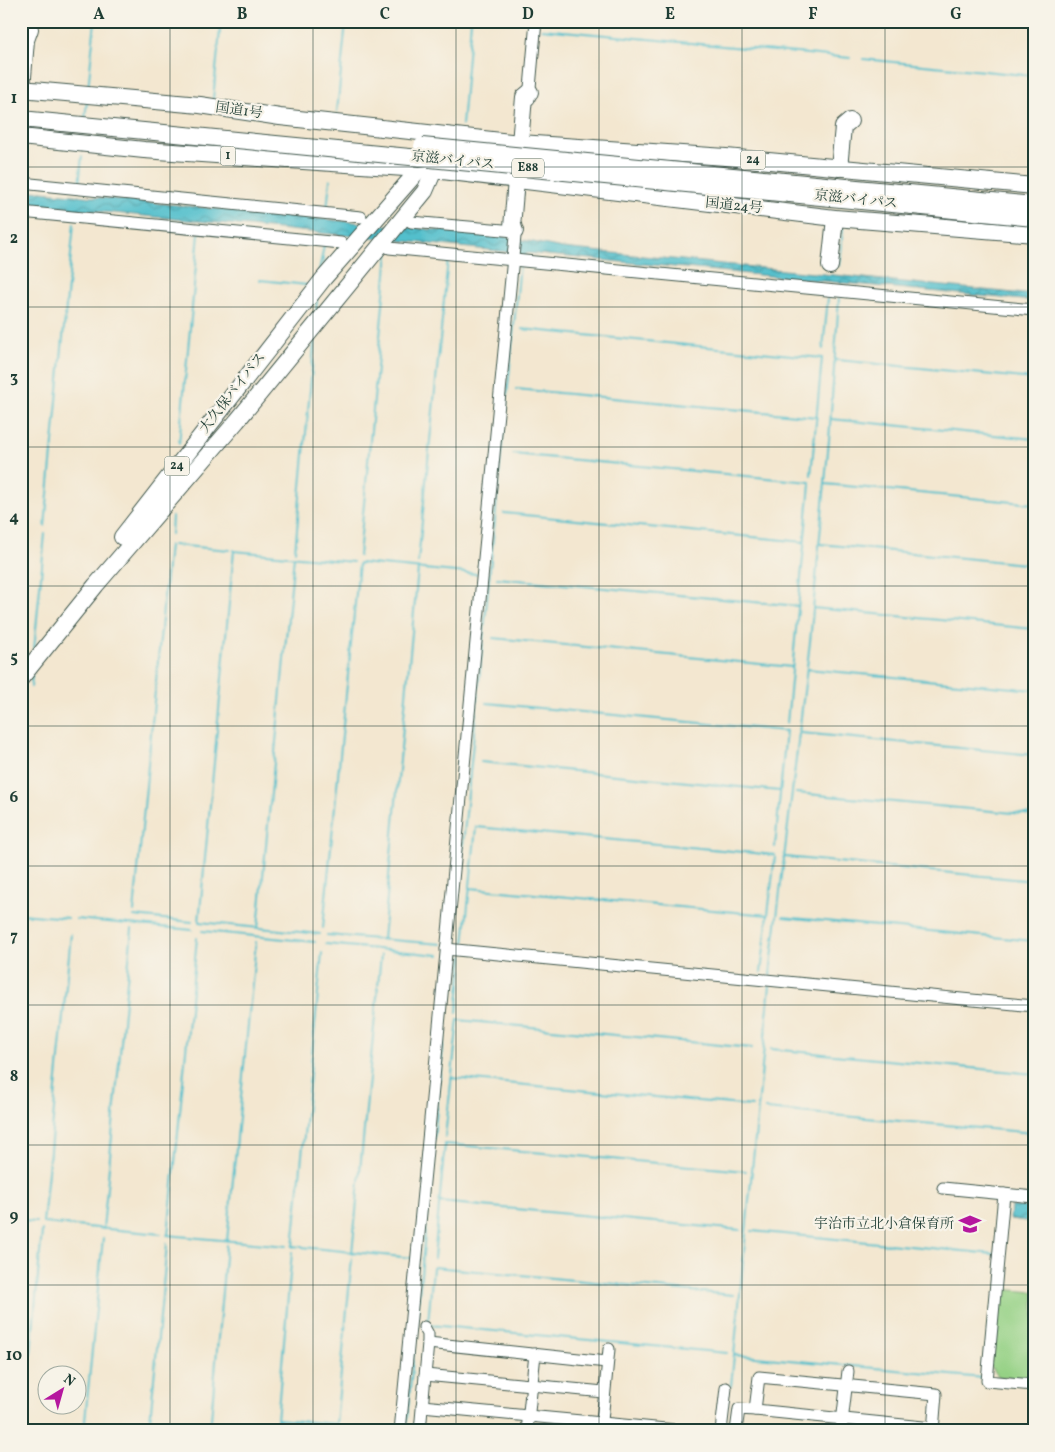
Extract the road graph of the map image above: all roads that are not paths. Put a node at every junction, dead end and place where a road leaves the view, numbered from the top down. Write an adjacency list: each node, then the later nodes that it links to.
1 (536, 21): 4 (street)
2 (30, 28): 3 (highway)
3 (23, 86): 6 (highway, 国道1号)
4 (530, 92): 11 (highway)
5 (21, 108): 24 (highway, 京滋バイパス / E88, bridge)
6 (280, 116): 9 (highway, 国道1号); 13 (highway)
7 (21, 119): 27 (highway, 京滋バイパス / E88, bridge)
8 (850, 120): 15 (highway)
9 (457, 135): 11 (highway, 24); 13 (highway, 大久保バイパス / 24)
10 (21, 137): 14 (highway, 1)
11 (523, 138): 12 (highway, 24)
12 (547, 145): 15 (highway, 24); 24 (highway, bridge)
13 (437, 151): 16 (highway, 大久保バイパス / 24); 17 (highway, 大久保バイパス)
14 (386, 167): 16 (highway, 1); 28 (highway)
15 (839, 168): 21 (highway, 24)
16 (418, 170): 17 (highway, 1); 28 (highway, 大久保バイパス / 24)
17 (434, 170): 19 (highway, 国道24号); 22 (highway, 大久保バイパス / 24)
18 (21, 183): 28 (street)
19 (518, 185): 20 (highway, 国道24号); 22 (highway); 23 (highway); 31 (highway)
20 (554, 185): 23 (highway, 国道24号); 30 (highway)
21 (1034, 186)
22 (425, 191): 29 (highway, 大久保バイパス / 24)
23 (603, 191): 26 (highway, 国道24号)
24 (1034, 204)
25 (21, 212): 33 (street)
26 (835, 218): 32 (highway, 国道24号); 35 (highway)
27 (1034, 218)
28 (371, 220): 29 (street); 33 (highway, 大久保バイパス / 24)
29 (402, 222): 31 (street); 33 (highway, 大久保バイパス / 24)
30 (1034, 229)
31 (515, 233): 34 (street)
32 (1034, 234)
33 (365, 244): 34 (street); 37 (highway, 大久保バイパス / 24); 37 (highway, 大久保バイパス / 24)
34 (513, 257): 36 (street); 38 (street)
35 (832, 267)
36 (1034, 310)
37 (30, 659)
38 (451, 950): 39 (street); 61 (street)
39 (1034, 1006)
40 (943, 1188): 41 (street)
41 (1004, 1194): 42 (street); 51 (street)
42 (1034, 1197)
43 (424, 1327): 44 (street)
44 (428, 1343): 46 (street); 49 (street)
45 (609, 1349): 47 (street)
46 (535, 1354): 47 (street); 50 (street)
47 (607, 1362): 54 (street)
48 (848, 1370): 52 (street)
49 (425, 1375): 50 (street); 55 (street)
50 (532, 1385): 54 (street); 57 (street)
51 (1034, 1385)
52 (846, 1386): 56 (street); 58 (street); 60 (street)
53 (726, 1388): 65 (street)
54 (604, 1392): 59 (street)
55 (422, 1406): 57 (street); 62 (street)
56 (755, 1410): 58 (street); 66 (street)
57 (529, 1416): 59 (street); 63 (street)
58 (843, 1417): 60 (street); 67 (street)
59 (601, 1427): 64 (street)
60 (933, 1430)
61 (400, 1431)
62 (420, 1431)
63 (527, 1431)
64 (687, 1431)
65 (721, 1431)
66 (736, 1431)
67 (841, 1431)

